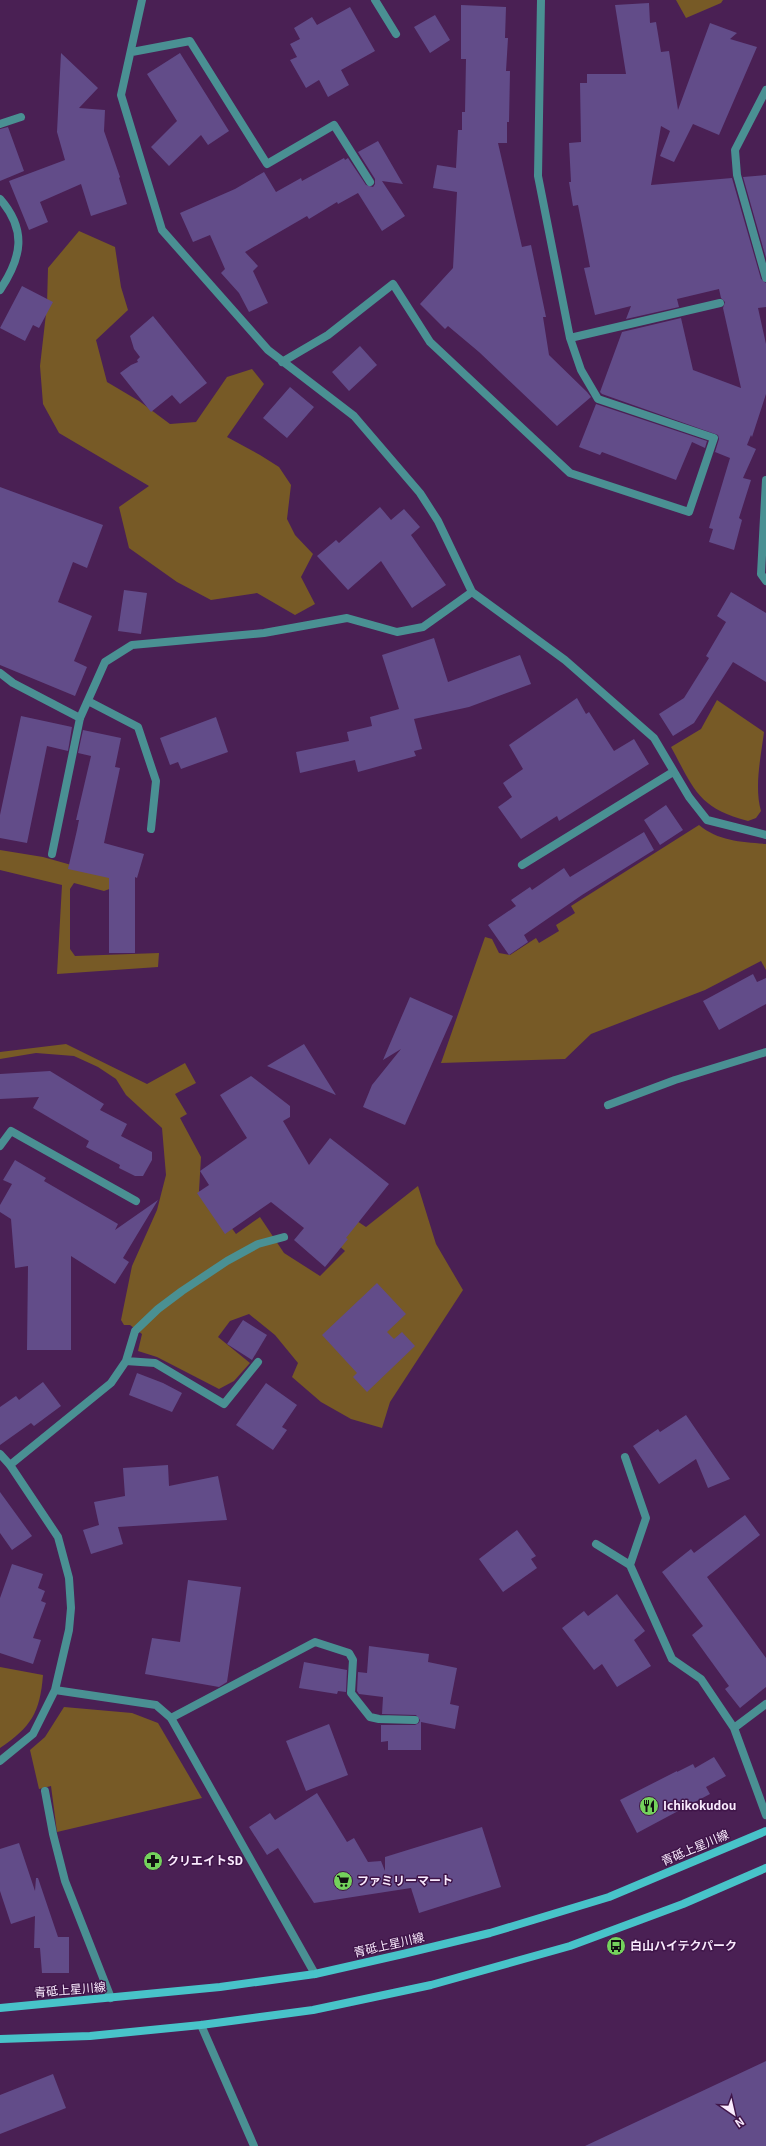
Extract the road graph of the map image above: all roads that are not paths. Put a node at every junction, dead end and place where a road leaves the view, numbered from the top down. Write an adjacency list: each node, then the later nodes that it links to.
1 (142, 0): 5 (street)
2 (375, 0): 4 (street)
3 (541, 0): 14 (street)
4 (396, 34)
5 (132, 52): 9 (street); 15 (street)
6 (766, 90): 11 (street)
7 (21, 117): 8 (street)
8 (0, 124)
9 (370, 182)
10 (0, 199): 12 (street)
11 (766, 278)
12 (0, 290)
13 (720, 303): 14 (street)
14 (570, 338): 15 (street)
15 (282, 362): 18 (street)
16 (766, 480): 17 (street)
17 (766, 581)
18 (472, 592): 20 (street); 22 (street)
19 (0, 673): 21 (street)
20 (88, 701): 21 (street); 23 (street)
21 (80, 718): 25 (street)
22 (674, 772): 24 (street); 26 (street)
23 (151, 829)
24 (766, 835)
25 (52, 854)
26 (522, 865)
27 (766, 1052): 28 (street)
28 (608, 1105)
29 (0, 1146): 30 (street)
30 (136, 1201)
31 (284, 1237): 32 (street)
32 (126, 1361): 33 (street); 36 (street)
33 (258, 1362)
34 (0, 1454): 36 (street)
35 (625, 1457): 38 (street)
36 (10, 1465): 39 (street)
37 (596, 1544): 38 (street)
38 (630, 1565): 43 (street)
39 (55, 1690): 41 (street); 44 (street)
40 (766, 1704): 43 (street)
41 (171, 1718): 42 (street); 49 (street)
42 (416, 1720)
43 (734, 1728): 46 (street)
44 (0, 1760)
45 (45, 1792): 50 (street)
46 (766, 1815)
47 (766, 1831): 49 (main road, 青砥上星川線)
48 (766, 1868): 52 (main road)
49 (316, 1974): 50 (main road, 青砥上星川線)
50 (111, 1998): 51 (main road, 青砥上星川線)
51 (0, 2008)
52 (201, 2025): 53 (main road); 54 (street)
53 (0, 2039)
54 (254, 2146)

